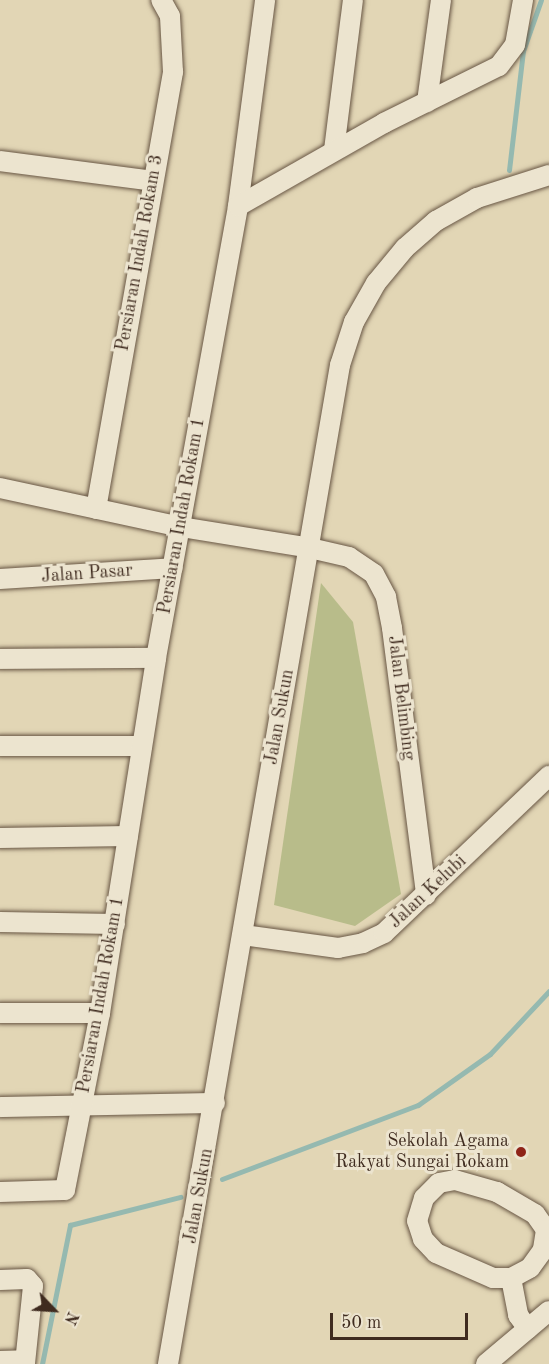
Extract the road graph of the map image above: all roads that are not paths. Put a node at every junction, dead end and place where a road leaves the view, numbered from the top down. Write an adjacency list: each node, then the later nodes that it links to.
1 (161, 0): 10 (street, Persiaran Indah Rokam 3)
2 (265, 0): 11 (street, Persiaran Indah Rokam 1)
3 (353, 0): 7 (street)
4 (441, 0): 6 (street)
5 (523, 0): 6 (street)
6 (428, 102): 7 (street)
7 (334, 150): 11 (street)
8 (0, 161): 10 (street)
9 (549, 175): 15 (street, Jalan Sukun)
10 (153, 182): 13 (street, Persiaran Indah Rokam 3)
11 (238, 206): 14 (street, Persiaran Indah Rokam 1)
12 (0, 488): 13 (street, Jalan Belimbing)
13 (96, 509): 14 (street, Jalan Belimbing)
14 (181, 527): 15 (street, Jalan Belimbing); 16 (street, Persiaran Indah Rokam 1)
15 (310, 548): 25 (street, Jalan Belimbing); 28 (street, Jalan Sukun)
16 (173, 568): 17 (street, Jalan Pasar); 19 (street, Persiaran Indah Rokam 1)
17 (0, 579)
18 (0, 658): 19 (street)
19 (156, 658): 21 (street, Persiaran Indah Rokam 1)
20 (0, 746): 21 (street)
21 (142, 746): 23 (street, Persiaran Indah Rokam 1)
22 (549, 776): 25 (street, Jalan Kelubi)
23 (128, 836): 24 (street); 27 (street, Persiaran Indah Rokam 1)
24 (0, 838)
25 (426, 895): 28 (street, Jalan Kelubi)
26 (0, 922): 27 (street)
27 (115, 924): 30 (street, Persiaran Indah Rokam 1)
28 (243, 935): 31 (street, Jalan Sukun)
29 (0, 1013): 30 (street)
30 (100, 1013): 33 (street, Persiaran Indah Rokam 1)
31 (215, 1103): 33 (street); 42 (street, Jalan Sukun)
32 (0, 1107): 33 (street)
33 (81, 1108): 34 (street, Persiaran Indah Rokam 1)
34 (0, 1192)
35 (546, 1250): 36 (street); 36 (street)
36 (511, 1278): 39 (street)
37 (0, 1280): 41 (street)
38 (549, 1311): 39 (street)
39 (528, 1329): 43 (street)
40 (0, 1360): 41 (street)
41 (25, 1362)
42 (168, 1364)
43 (486, 1364)

